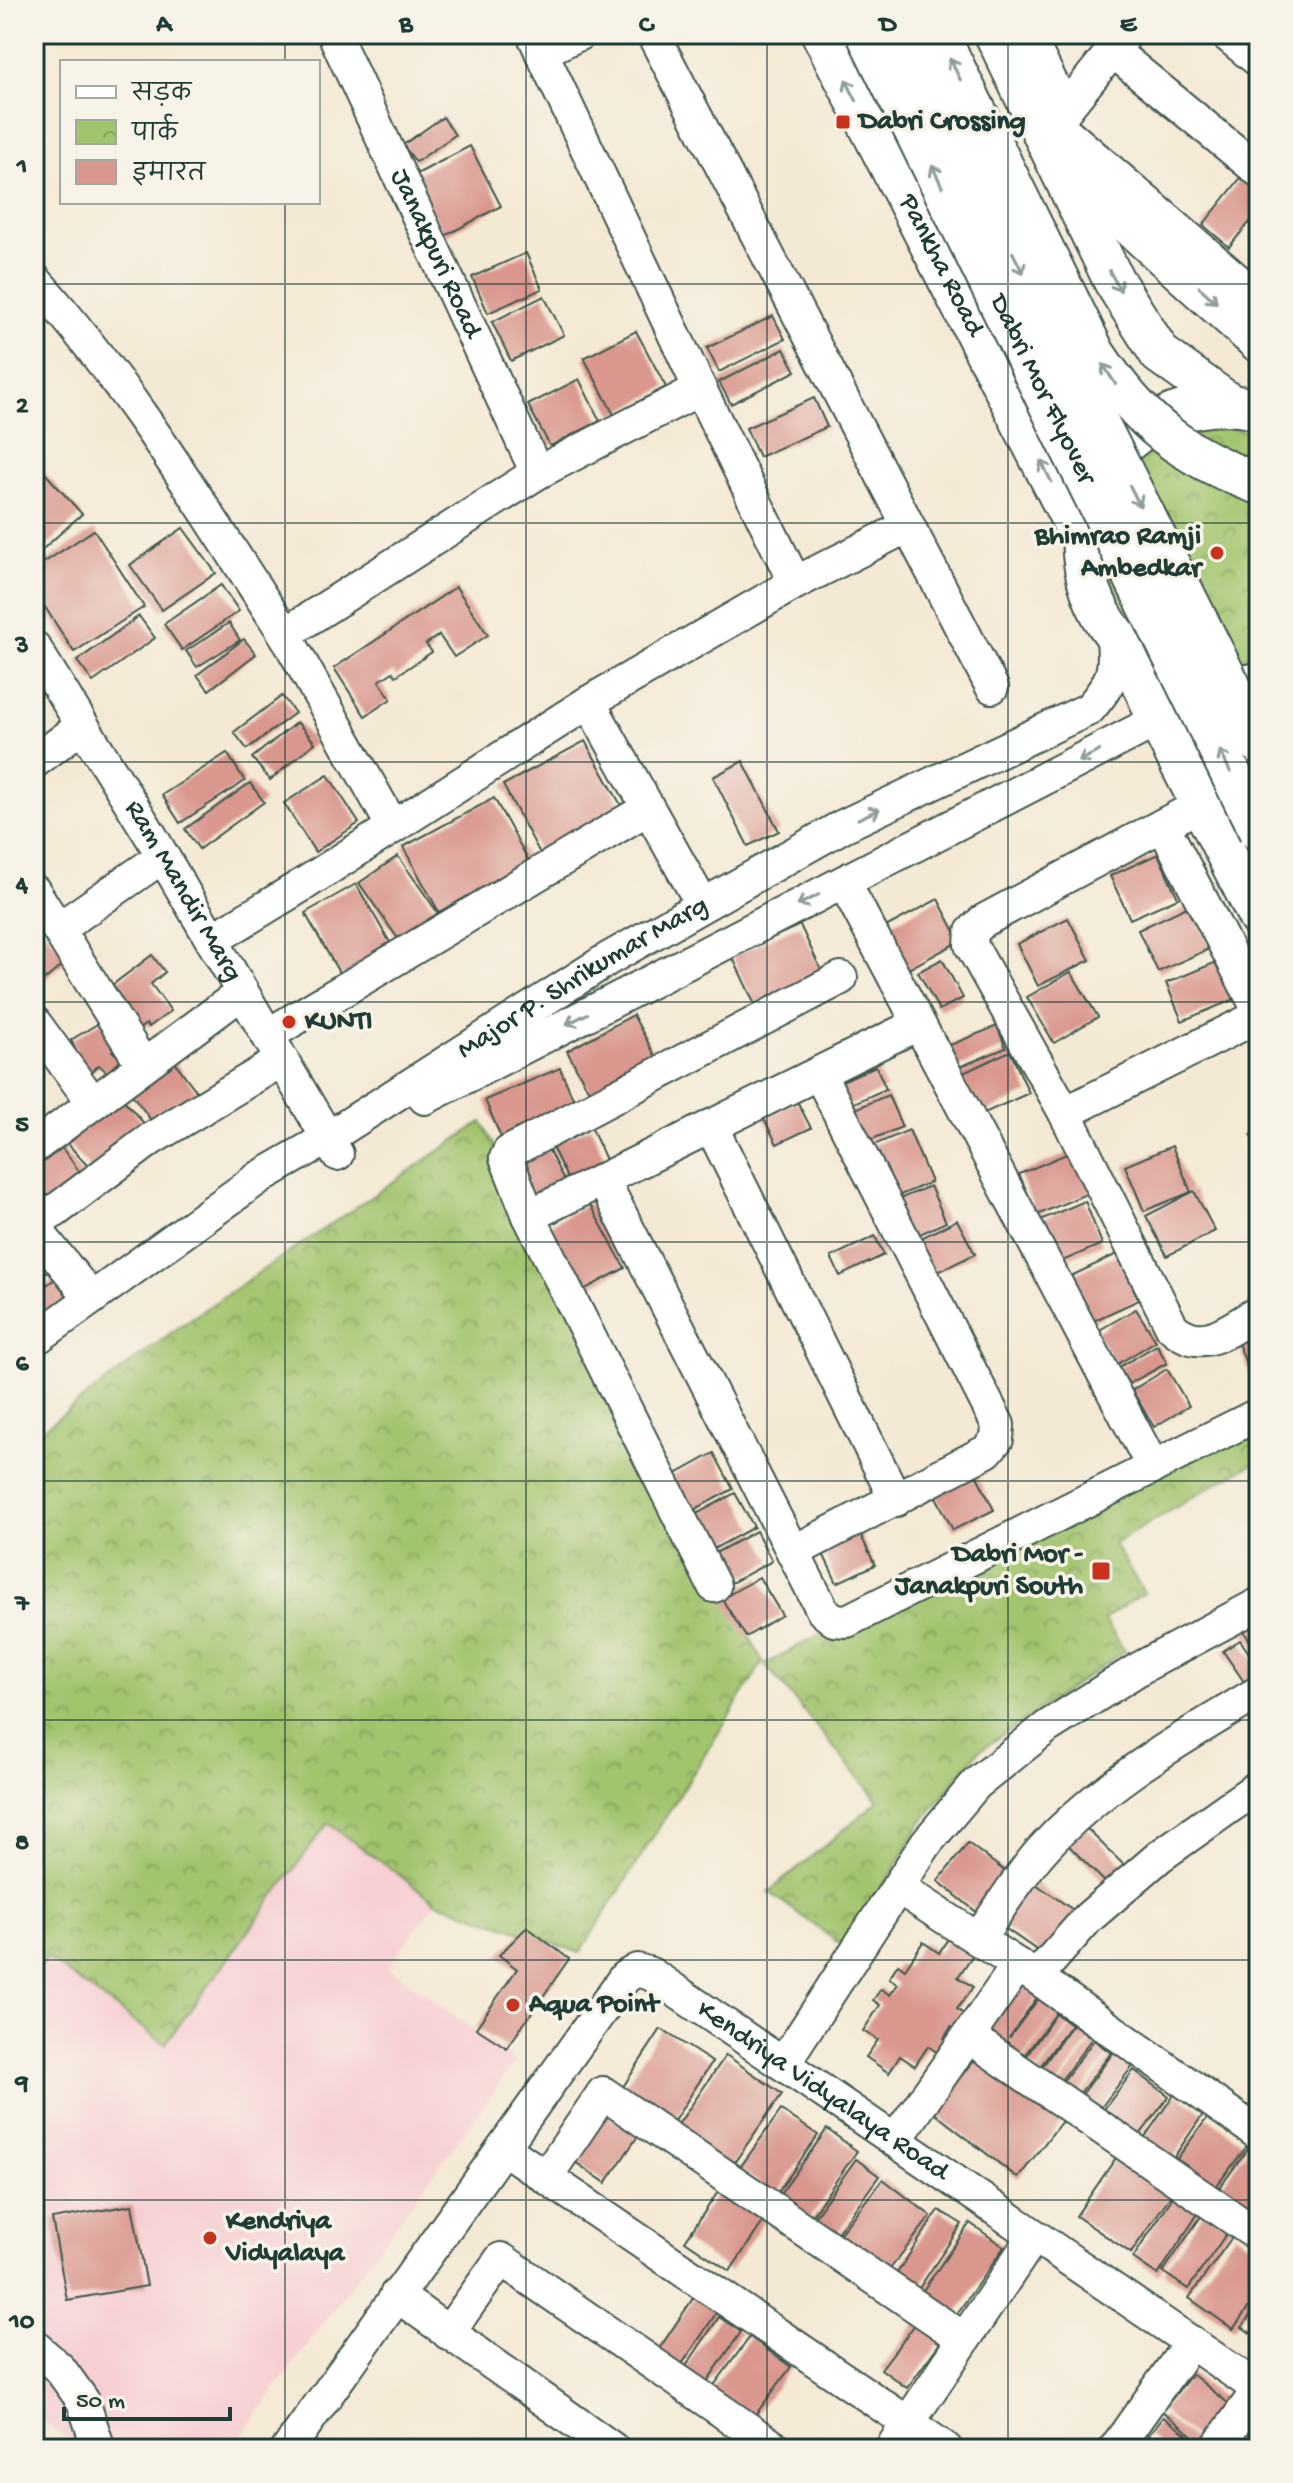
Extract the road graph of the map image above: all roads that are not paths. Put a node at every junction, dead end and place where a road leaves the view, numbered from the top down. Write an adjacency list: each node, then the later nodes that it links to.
1 (334, 34): 22 (street, Janakpuri Road)
2 (579, 34): 11 (street)
3 (653, 34): 24 (street)
4 (822, 34): 16 (main road, Pankha Road, one-way to 4)
5 (867, 34): 42 (main road, Dabri Mor Flyover, one-way to 5, bridge)
6 (995, 34): 13 (main road)
7 (1027, 34): 13 (street)
8 (1226, 34): 12 (street)
9 (916, 37): 23 (main road, one-way to 9, bridge); 36 (main road, Dabri Mor Flyover, one-way to 36, bridge)
10 (1120, 42): 13 (street); 14 (street)
11 (537, 43): 20 (street)
12 (1259, 61)
13 (1054, 128): 15 (main road); 18 (street); 19 (main road, one-way to 19)
14 (1259, 171)
15 (1067, 182): 16 (main road); 21 (main road, one-way to 21)
16 (927, 240): 25 (main road, Pankha Road, one-way to 16)
17 (34, 279): 27 (street)
18 (1259, 299)
19 (1259, 342)
20 (700, 389): 22 (street); 26 (street)
21 (1245, 407): 25 (main road)
22 (537, 473): 27 (street)
23 (1259, 484)
24 (908, 526): 26 (street); 32 (street)
25 (1082, 540): 28 (main road)
26 (795, 583): 33 (street)
27 (285, 634): 41 (street)
28 (1121, 643): 31 (main road); 34 (main road); 46 (street, Major P. Shrikumar Marg, one-way to 28)
29 (34, 647): 49 (street, Ram Mandir Marg)
30 (34, 679): 35 (street, Ram Mandir Marg)
31 (1259, 683)
32 (992, 687)
33 (589, 702): 39 (street); 41 (street)
34 (1158, 720): 38 (main road); 44 (street, Major P. Shrikumar Marg, one-way to 44)
35 (70, 735): 37 (street); 43 (street, Ram Mandir Marg)
36 (1259, 743)
37 (34, 762)
38 (1200, 805): 40 (street); 47 (main road)
39 (647, 809): 46 (street); 55 (street)
40 (1163, 825): 52 (street); 60 (street)
41 (393, 827): 49 (street)
42 (1259, 831)
43 (149, 866): 48 (street); 51 (street, Ram Mandir Marg)
44 (844, 882): 54 (street); 63 (street, Major P. Shrikumar Marg, one-way to 63)
45 (34, 891): 48 (street)
46 (702, 904): 63 (street, Major P. Shrikumar Marg)
47 (1259, 918)
48 (58, 929): 56 (street)
49 (212, 940): 55 (street, Ram Mandir Marg)
50 (841, 978): 65 (street)
51 (228, 1003): 56 (street); 57 (street, Ram Mandir Marg)
52 (1259, 1013): 60 (street)
53 (34, 1022): 59 (street)
54 (918, 1024): 58 (street); 72 (street)
55 (268, 1035): 63 (street, Ram Mandir Marg)
56 (143, 1065): 59 (street)
57 (267, 1069): 63 (street, Ram Mandir Marg); 66 (street)
58 (819, 1073): 61 (street); 73 (street)
59 (93, 1103): 62 (street)
60 (1065, 1113): 68 (street)
61 (711, 1126): 64 (street); 73 (street)
62 (34, 1147)
63 (324, 1150): 67 (street, Major P. Shrikumar Marg); 70 (street, Major P. Shrikumar Marg)
64 (603, 1180): 65 (street); 74 (street)
65 (529, 1216): 75 (street)
66 (34, 1224): 67 (street)
67 (91, 1298): 69 (street, Major P. Shrikumar Marg)
68 (1259, 1312)
69 (34, 1340)
70 (34, 1364)
71 (1259, 1414): 72 (street)
72 (1153, 1467): 74 (street)
73 (896, 1500): 74 (street)
74 (793, 1552)
75 (714, 1586)
76 (1259, 1604): 79 (street)
77 (1259, 1692): 80 (street)
78 (1259, 1786): 81 (street)
79 (898, 1887): 80 (street); 83 (street)
80 (978, 1939): 81 (street)
81 (1027, 1971): 82 (street); 84 (street)
82 (968, 2036): 85 (street); 89 (street)
83 (783, 2064): 85 (street, Kendriya Vidyalaya Road); 86 (street, Kendriya Vidyalaya Road)
84 (1259, 2134)
85 (895, 2141): 88 (street, Kendriya Vidyalaya Road)
86 (503, 2148): 87 (street); 90 (street, Kendriya Vidyalaya Road)
87 (546, 2177): 92 (street); 96 (street)
88 (1034, 2236): 92 (street); 93 (street, Kendriya Vidyalaya Road)
89 (1259, 2236)
90 (396, 2295): 91 (street); 98 (street, Kendriya Vidyalaya Road)
91 (448, 2333): 99 (street); 100 (street)
92 (964, 2339): 96 (street)
93 (1191, 2342): 95 (street, Kendriya Vidyalaya Road); 102 (street)
94 (34, 2346): 97 (street)
95 (1259, 2389): 103 (street)
96 (899, 2436): 101 (street)
97 (98, 2447)
98 (288, 2449)
99 (613, 2449)
100 (777, 2449)
101 (946, 2449)
102 (1115, 2449)
103 (1216, 2449)

